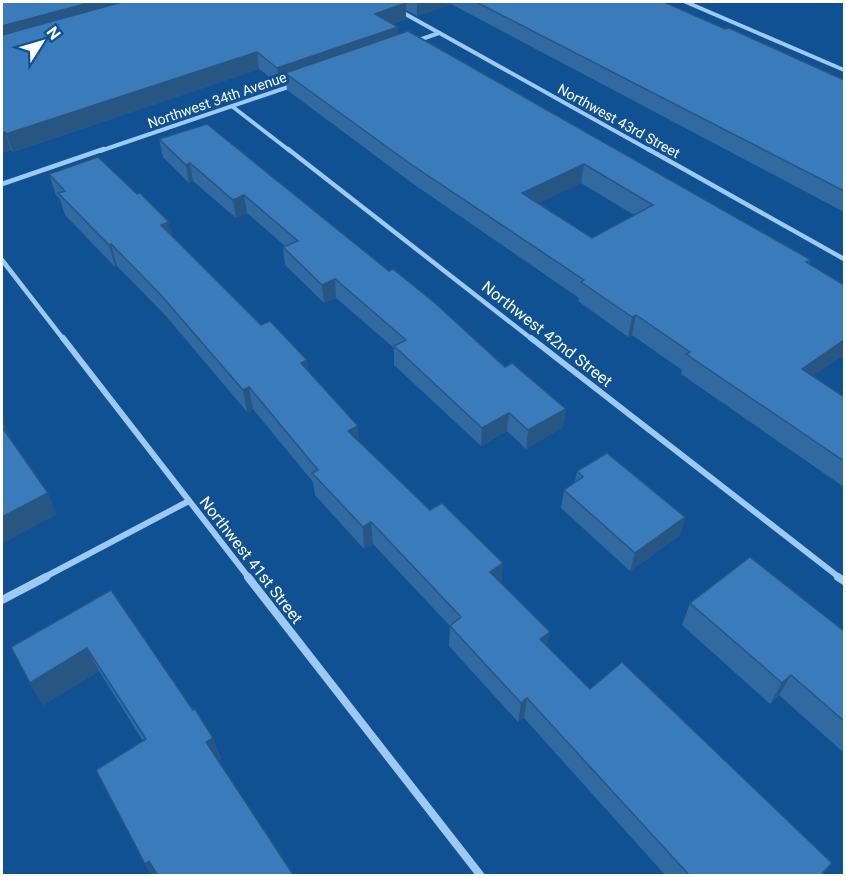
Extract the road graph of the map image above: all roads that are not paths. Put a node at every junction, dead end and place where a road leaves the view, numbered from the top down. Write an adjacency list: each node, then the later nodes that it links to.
1 (686, 2): 5 (street)
2 (393, 7): 3 (street, Northwest 43rd Street)
3 (439, 33): 4 (street); 9 (street, Northwest 43rd Street)
4 (406, 45)
5 (844, 70)
6 (298, 84): 7 (street, Northwest 34th Avenue)
7 (233, 107): 8 (street, Northwest 34th Avenue); 12 (street, Northwest 42nd Street)
8 (2, 184)
9 (844, 259)
10 (2, 260): 11 (street, Northwest 41st Street)
11 (187, 502): 13 (street); 14 (street, Northwest 41st Street)
12 (844, 581)
13 (2, 600)
14 (481, 876)

